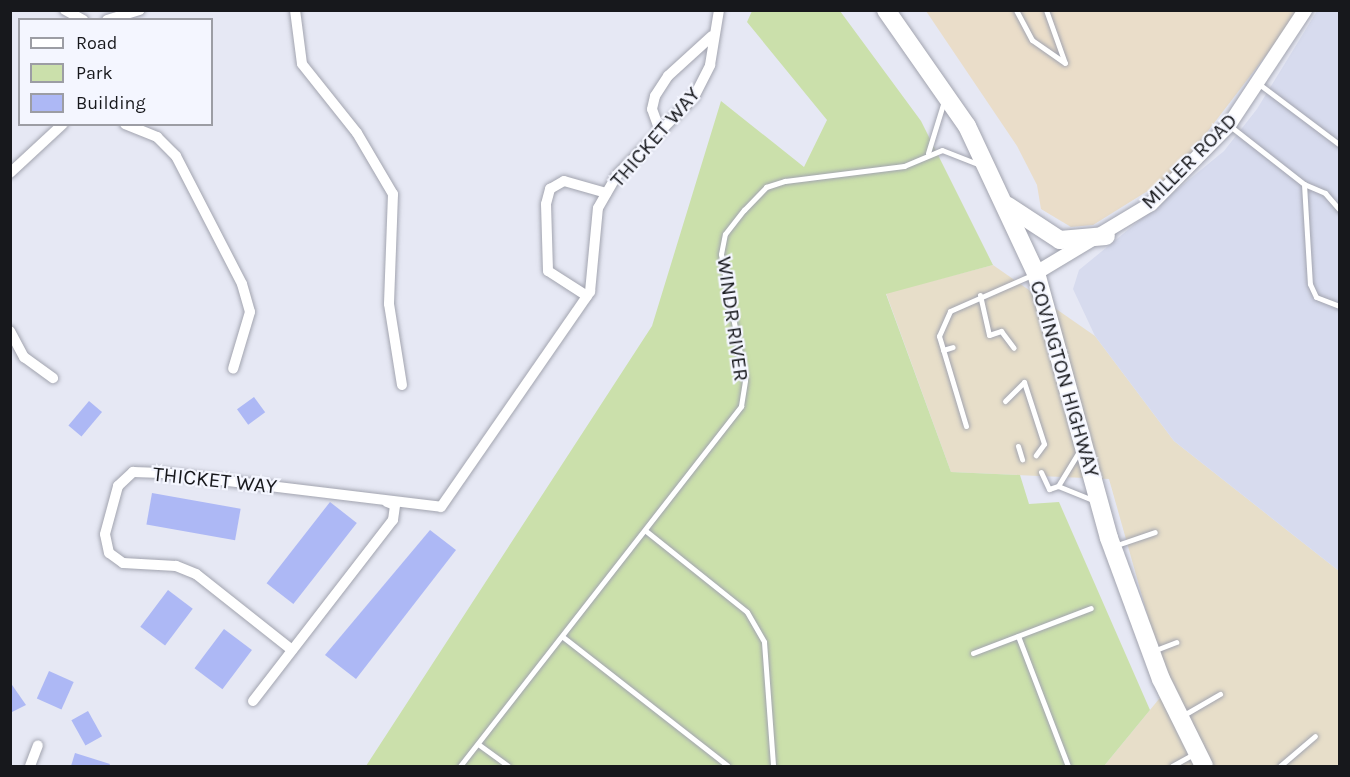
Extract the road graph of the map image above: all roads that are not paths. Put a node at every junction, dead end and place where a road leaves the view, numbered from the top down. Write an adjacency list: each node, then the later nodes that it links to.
1 (65, 10): 9 (street)
2 (140, 10): 10 (street)
3 (295, 10): 37 (street)
4 (719, 10): 11 (street, THICKET WAY)
5 (886, 10): 13 (main road, COVINGTON HIGHWAY)
6 (1016, 10): 7 (lane)
7 (1046, 10)
8 (1305, 10): 12 (street, MILLER ROAD)
9 (79, 18)
10 (114, 18)
11 (712, 36): 17 (street, THICKET WAY); 17 (street)
12 (1259, 84): 14 (street, MILLER ROAD); 18 (lane)
13 (946, 94): 19 (lane); 20 (main road, COVINGTON HIGHWAY)
14 (1229, 125): 22 (lane); 26 (street, MILLER ROAD)
15 (61, 126): 21 (street)
16 (130, 126): 35 (street)
17 (660, 131): 23 (street, THICKET WAY)
18 (1340, 145)
19 (928, 153): 20 (lane); 48 (lane, WINDR RIVER)
20 (989, 169): 24 (main road, COVINGTON HIGHWAY)
21 (10, 173)
22 (1304, 184): 25 (lane); 30 (lane)
23 (606, 194): 29 (street, THICKET WAY); 29 (street, THICKET WAY)
24 (1005, 204): 26 (main road); 27 (main road, COVINGTON HIGHWAY)
25 (1340, 210)
26 (1106, 236): 27 (street, MILLER ROAD)
27 (1036, 273): 28 (lane); 40 (main road, COVINGTON HIGHWAY)
28 (980, 295): 33 (lane); 34 (lane)
29 (587, 296): 46 (street, THICKET WAY)
30 (1340, 306)
31 (10, 331): 36 (street)
32 (953, 347): 34 (lane)
33 (1014, 348)
34 (943, 350): 39 (lane)
35 (233, 369)
36 (53, 378)
37 (402, 385)
38 (1005, 401): 42 (lane)
39 (966, 426)
40 (1084, 443): 45 (lane); 47 (main road, COVINGTON HIGHWAY)
41 (1018, 446): 43 (lane)
42 (1036, 455)
43 (1022, 459)
44 (1041, 472): 45 (lane)
45 (1058, 486): 47 (lane)
46 (384, 500): 55 (street); 55 (street, THICKET WAY)
47 (1100, 503): 50 (main road, COVINGTON HIGHWAY)
48 (646, 531): 53 (lane, WINDR RIVER); 69 (lane)
49 (1155, 532): 50 (lane)
50 (1112, 546): 56 (main road, COVINGTON HIGHWAY)
51 (1091, 608): 52 (lane)
52 (1018, 636): 57 (lane); 70 (lane)
53 (563, 637): 62 (lane, WINDR RIVER); 68 (lane)
54 (1176, 642): 56 (lane)
55 (292, 650): 59 (street)
56 (1151, 652): 60 (main road, COVINGTON HIGHWAY)
57 (973, 653)
58 (1220, 694): 60 (lane)
59 (253, 701)
60 (1178, 718): 64 (main road, COVINGTON HIGHWAY)
61 (1315, 736): 72 (lane)
62 (478, 744): 66 (lane, WINDR RIVER); 67 (lane)
63 (38, 745): 65 (street)
64 (1201, 760): 71 (lane)
65 (30, 766)
66 (460, 766)
67 (508, 766)
68 (728, 766)
69 (773, 766)
70 (1068, 766)
71 (1172, 766)
72 (1280, 766)

